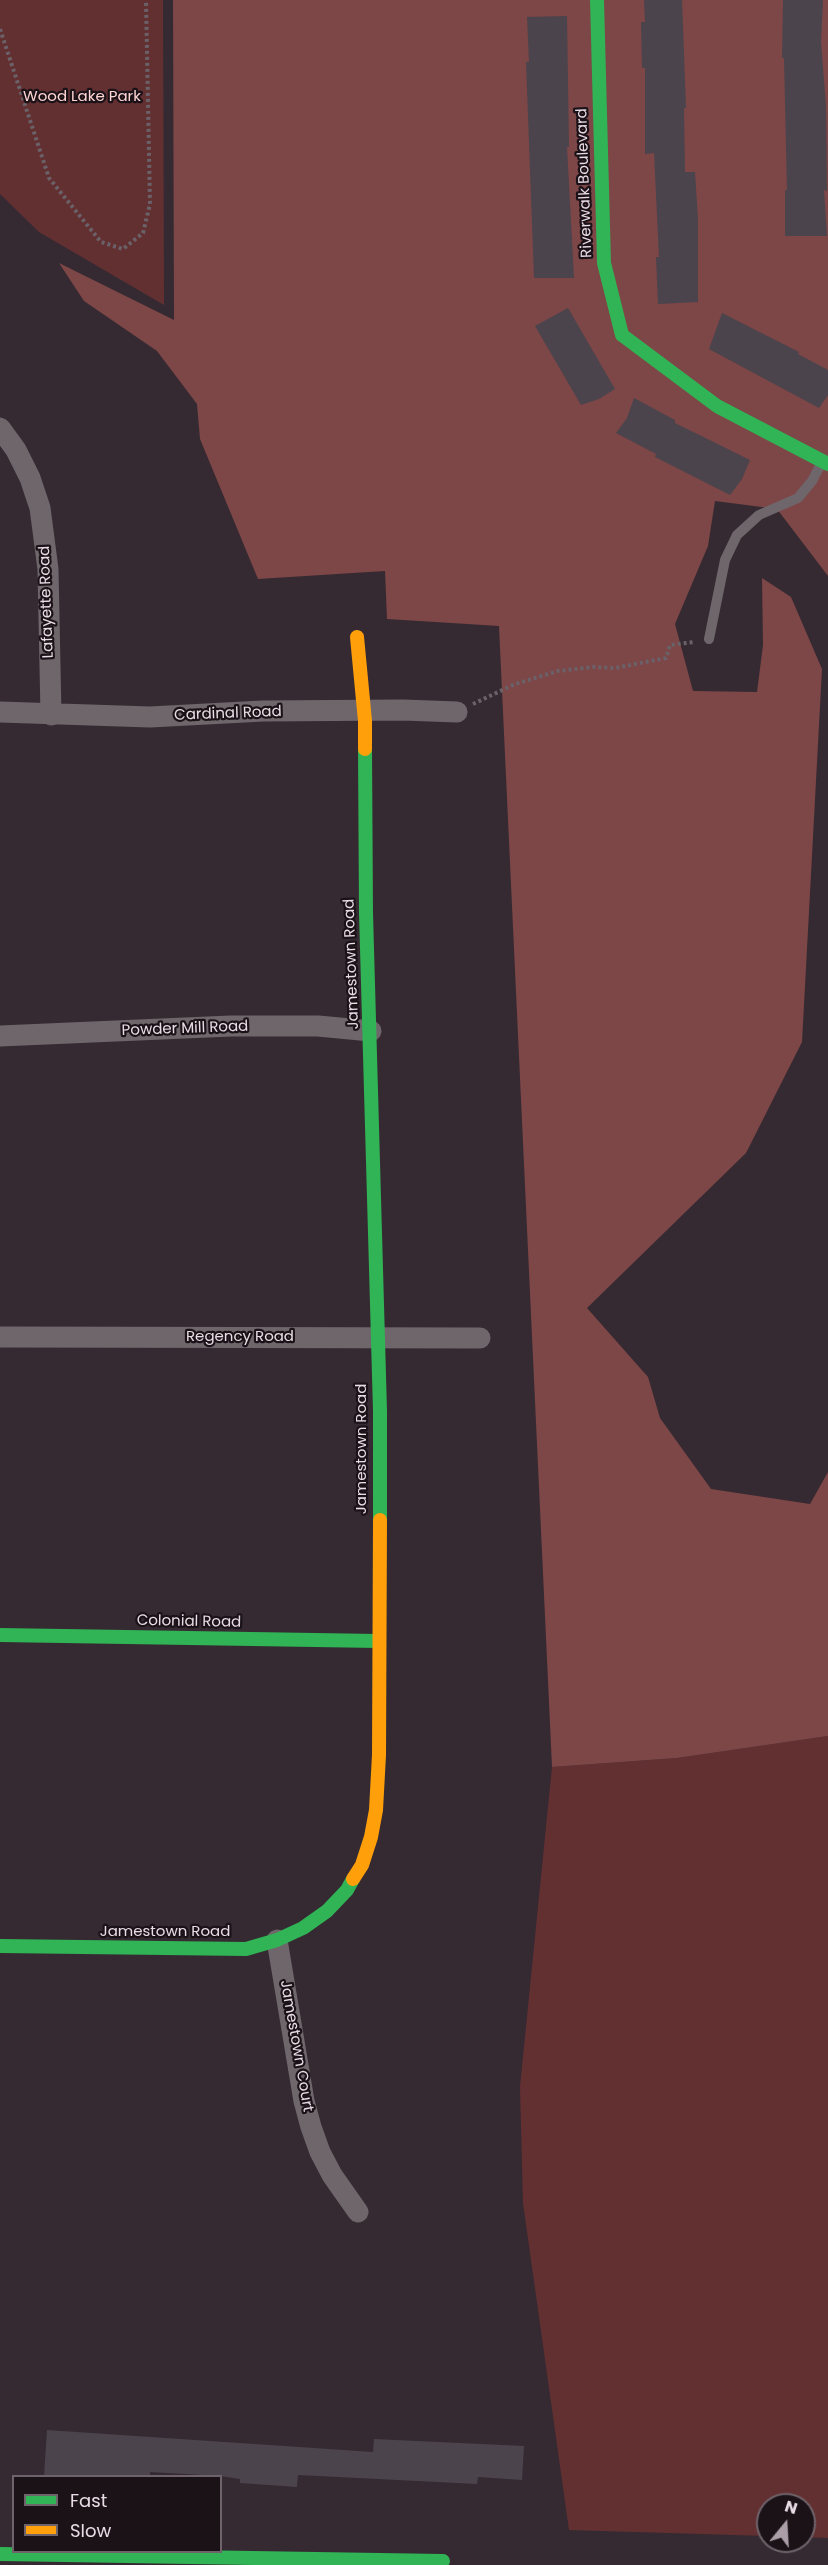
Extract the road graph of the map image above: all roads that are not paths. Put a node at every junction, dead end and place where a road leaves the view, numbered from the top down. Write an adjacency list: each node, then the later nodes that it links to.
1 (597, 0): 3 (street, Riverwalk Boulevard)
2 (0, 428): 9 (street, Lafayette Road)
3 (825, 463): 5 (lane)
4 (357, 637): 6 (street, Jamestown Road)
5 (709, 639)
6 (364, 711): 8 (street, Cardinal Road); 9 (street, Cardinal Road); 10 (street, Jamestown Road)
7 (0, 712): 9 (street, Cardinal Road)
8 (457, 712)
9 (51, 715)
10 (371, 1031): 11 (street, Powder Mill Road); 12 (street, Jamestown Road)
11 (0, 1036)
12 (377, 1336): 13 (street, Regency Road); 14 (street, Regency Road); 16 (street, Jamestown Road)
13 (0, 1337)
14 (480, 1338)
15 (0, 1635): 16 (street, Colonial Road)
16 (378, 1641): 17 (street, Jamestown Road)
17 (277, 1940): 18 (street, Jamestown Road); 19 (street, Jamestown Court)
18 (0, 1946)
19 (358, 2212)
20 (8, 2558): 21 (street)
21 (335, 2561): 22 (street)
22 (443, 2561)

